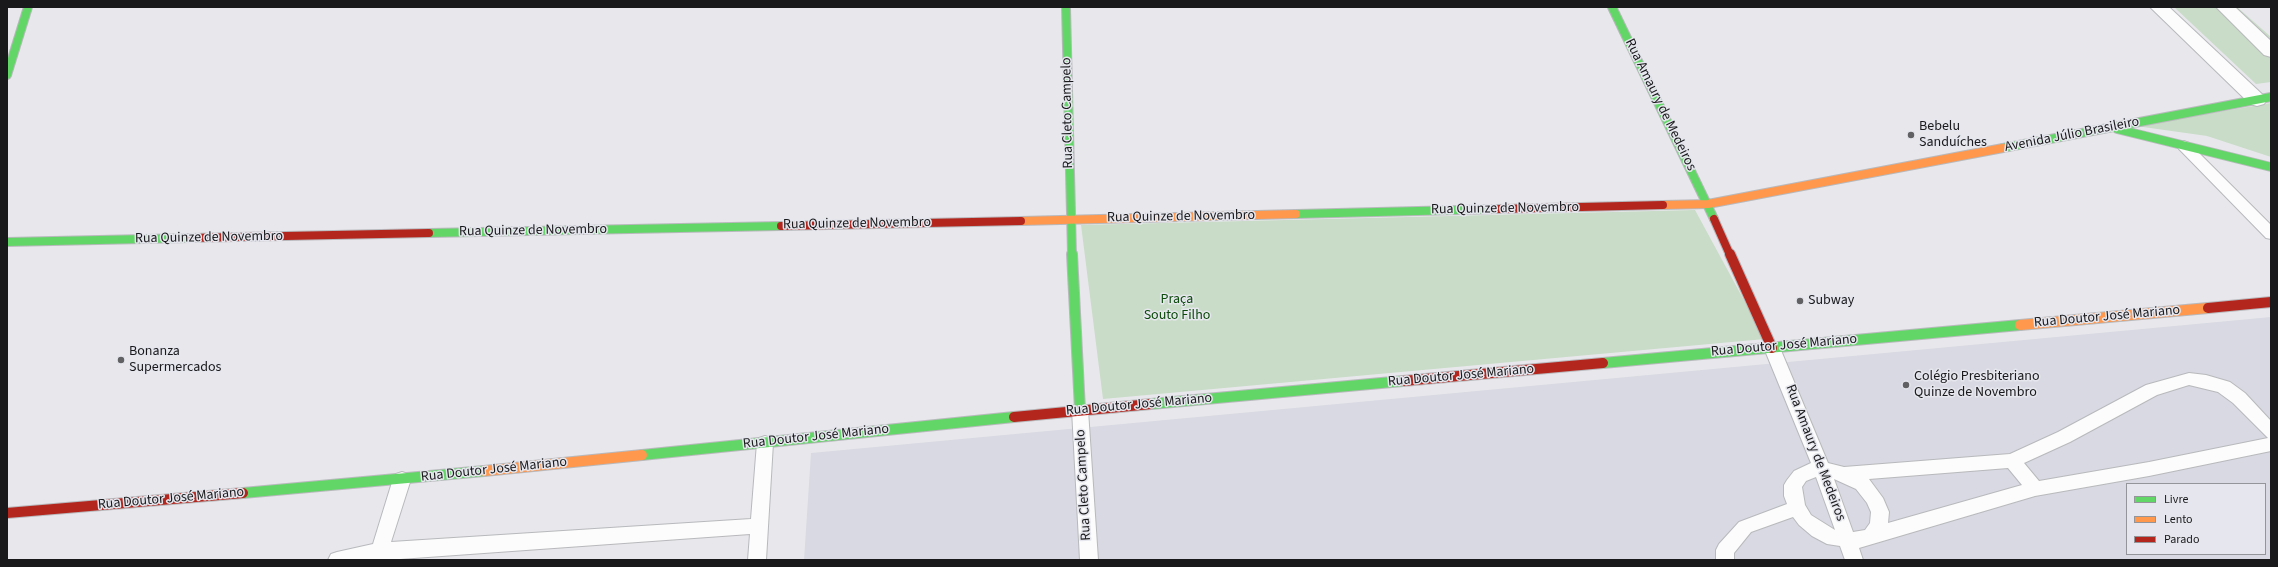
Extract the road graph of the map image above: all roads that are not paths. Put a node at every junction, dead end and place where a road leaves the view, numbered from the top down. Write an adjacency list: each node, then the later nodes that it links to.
1 (28, 7): 7 (main road)
2 (1066, 7): 13 (main road, Rua Cleto Campelo)
3 (1612, 7): 12 (main road, Rua Amaury de Medeiros)
4 (2159, 7): 8 (street)
5 (2225, 7): 6 (street)
6 (2271, 51)
7 (7, 75)
8 (2264, 99): 9 (main road, Avenida Júlio Brasileiro)
9 (2109, 127): 10 (main road); 12 (main road, Avenida Júlio Brasileiro)
10 (2184, 146): 11 (main road); 14 (lane)
11 (2271, 167)
12 (1708, 204): 13 (main road, Rua Quinze de Novembro); 17 (main road, Rua Amaury de Medeiros)
13 (1070, 220): 15 (main road, Rua Quinze de Novembro); 18 (main road, Rua Cleto Campelo)
14 (2271, 234)
15 (7, 242)
16 (2271, 302): 17 (main road, Rua Doutor José Mariano)
17 (1772, 348): 18 (main road, Rua Doutor José Mariano); 23 (lane, Rua Amaury de Medeiros)
18 (1080, 410): 20 (main road, Rua Doutor José Mariano); 35 (lane, Rua Cleto Campelo)
19 (2271, 432): 22 (lane)
20 (765, 442): 25 (main road, Rua Doutor José Mariano); 29 (lane)
21 (2271, 444): 26 (lane)
22 (2012, 461): 24 (lane); 26 (lane)
23 (1822, 469): 24 (lane); 27 (lane); 31 (lane, Rua Amaury de Medeiros)
24 (1844, 474): 30 (lane)
25 (402, 479): 28 (main road, Rua Doutor José Mariano); 32 (lane)
26 (2035, 489): 30 (lane)
27 (1797, 508): 31 (lane); 36 (lane)
28 (7, 513)
29 (759, 526): 32 (lane); 34 (lane)
30 (1871, 536): 31 (lane)
31 (1848, 541): 37 (lane, Rua Amaury de Medeiros)
32 (378, 556): 33 (lane)
33 (337, 560)
34 (757, 560)
35 (1088, 560)
36 (1725, 560)
37 (1854, 560)

